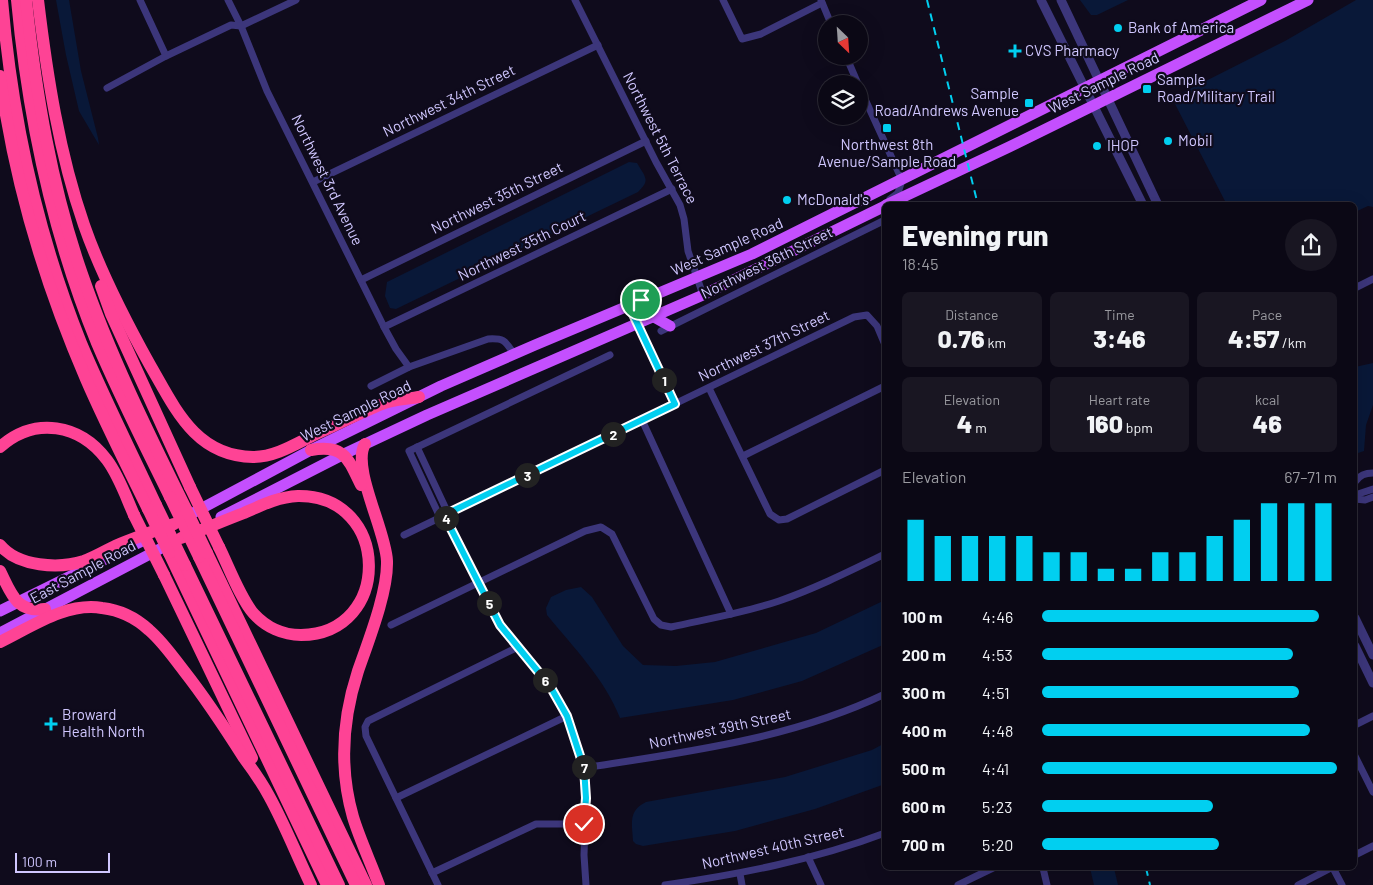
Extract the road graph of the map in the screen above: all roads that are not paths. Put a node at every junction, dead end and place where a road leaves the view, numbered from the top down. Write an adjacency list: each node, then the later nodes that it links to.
1 (2, 0): 75 (highway)
2 (17, 0): 72 (highway)
3 (26, 0): 72 (highway)
4 (38, 0): 38 (highway)
5 (140, 0): 18 (street)
6 (228, 0): 16 (street, Northwest 3rd Avenue)
7 (296, 0): 16 (street)
8 (575, 0): 17 (street, Northwest 5th Terrace)
9 (722, 0): 14 (street)
10 (1041, 0): 21 (street)
11 (1061, 0): 20 (street)
12 (1261, 0): 20 (main road, West Sample Road)
13 (1308, 0): 23 (main road, West Sample Road)
14 (821, 2): 15 (street)
15 (827, 15)
16 (241, 26): 18 (street); 28 (street, Northwest 3rd Avenue)
17 (598, 45): 26 (street, Northwest 5th Terrace); 28 (street, Northwest 34th Street)
18 (166, 56): 22 (street)
19 (0, 76): 75 (highway)
20 (1099, 80): 21 (main road, West Sample Road); 23 (street)
21 (1085, 87): 24 (street); 27 (main road, West Sample Road)
22 (107, 88)
23 (1108, 98): 24 (main road, West Sample Road); 33 (street)
24 (1094, 105): 31 (main road, West Sample Road); 32 (street)
25 (868, 107): 27 (street)
26 (646, 141): 29 (street, Northwest 5th Terrace); 42 (street, Northwest 35th Street)
27 (902, 180): 30 (street); 40 (main road, West Sample Road)
28 (313, 182): 42 (street, Northwest 3rd Avenue)
29 (672, 189): 40 (street, Northwest 5th Terrace); 48 (street, Northwest 35th Court)
30 (886, 202)
31 (892, 202)
32 (1142, 202)
33 (1157, 202)
34 (882, 205): 36 (street)
35 (882, 207): 36 (main road, West Sample Road)
36 (869, 214): 39 (street); 44 (main road, West Sample Road)
37 (882, 222): 39 (street, Northwest 36th Street)
38 (84, 226): 57 (highway); 79 (highway, bridge)
39 (873, 226): 49 (street, Northwest 36th Street)
40 (696, 278): 44 (street, Northwest 5th Terrace); 45 (main road, West Sample Road)
41 (1373, 279): 43 (street)
42 (361, 280): 48 (street, Northwest 3rd Avenue)
43 (1357, 287)
44 (702, 295): 46 (main road, West Sample Road)
45 (629, 306): 47 (street); 51 (main road, West Sample Road)
46 (654, 317): 47 (main road, West Sample Road); 49 (main road)
47 (638, 324): 58 (street); 60 (main road, West Sample Road)
48 (384, 327): 53 (street, Northwest 3rd Avenue)
49 (666, 328)
50 (882, 338): 56 (street, Northwest 37th Street)
51 (514, 354): 53 (street); 57 (main road, West Sample Road)
52 (610, 355): 62 (street)
53 (409, 367): 54 (street)
54 (371, 386)
55 (882, 387): 65 (street)
56 (709, 388): 58 (street, Northwest 37th Street); 65 (street)
57 (419, 397): 63 (main road, West Sample Road)
58 (675, 404): 59 (street, Northwest 37th Street)
59 (642, 420): 76 (street, Northwest 37th Street); 89 (street)
60 (365, 444): 64 (main road, West Sample Road); 70 (highway)
61 (0, 447): 105 (highway, bridge)
62 (417, 447): 76 (street); 76 (street)
63 (311, 450): 64 (highway); 77 (main road, West Sample Road)
64 (344, 454): 70 (highway); 79 (main road, West Sample Road)
65 (743, 456): 66 (street)
66 (882, 472)
67 (1373, 474): 68 (street)
68 (1357, 480)
69 (1373, 489): 71 (street)
70 (366, 490): 123 (highway)
71 (1357, 494)
72 (174, 495): 81 (highway, bridge)
73 (1373, 497): 74 (street)
74 (1357, 500)
75 (152, 507): 83 (highway, bridge)
76 (444, 515): 78 (street, Northwest 37th Street); 85 (street)
77 (174, 524): 80 (highway); 86 (main road, East Sample Road)
78 (404, 535)
79 (181, 538): 87 (main road, East Sample Road)
80 (0, 545)
81 (203, 555): 121 (highway); 122 (highway)
82 (882, 555): 89 (street)
83 (181, 567): 119 (highway); 120 (highway)
84 (0, 571): 86 (highway)
85 (478, 582): 89 (street); 91 (street); 94 (street)
86 (18, 602): 87 (highway); 88 (main road, East Sample Road)
87 (45, 609): 92 (main road, East Sample Road)
88 (0, 611)
89 (732, 614)
90 (1357, 622): 96 (street)
91 (390, 625)
92 (0, 632)
93 (0, 642): 105 (highway)
94 (518, 647): 99 (street); 106 (street)
95 (1357, 650): 97 (street)
96 (1373, 655)
97 (1373, 683)
98 (882, 695): 103 (street, Northwest 39th Street)
99 (567, 716): 103 (street); 106 (street)
100 (1373, 716): 101 (street)
101 (1357, 724)
102 (1357, 760): 104 (street)
103 (584, 768): 107 (street)
104 (1373, 792)
105 (269, 796): 118 (highway)
106 (396, 798): 116 (street)
107 (584, 824): 116 (street); 125 (street)
108 (882, 833): 111 (street, Northwest 40th Street)
109 (1373, 846): 110 (street)
110 (1357, 854)
111 (808, 857): 117 (street, Northwest 40th Street); 128 (street)
112 (989, 870): 129 (street)
113 (1043, 870): 130 (street)
114 (1328, 870): 131 (street)
115 (1333, 870): 132 (street)
116 (432, 873): 124 (street)
117 (740, 874): 126 (street, Northwest 40th Street); 127 (street)
118 (312, 885)
119 (326, 885)
120 (339, 885)
121 (356, 885)
122 (366, 885)
123 (379, 885)
124 (438, 885)
125 (586, 885)
126 (665, 885)
127 (742, 885)
128 (821, 885)
129 (958, 885)
130 (1047, 885)
131 (1298, 885)
132 (1342, 885)

